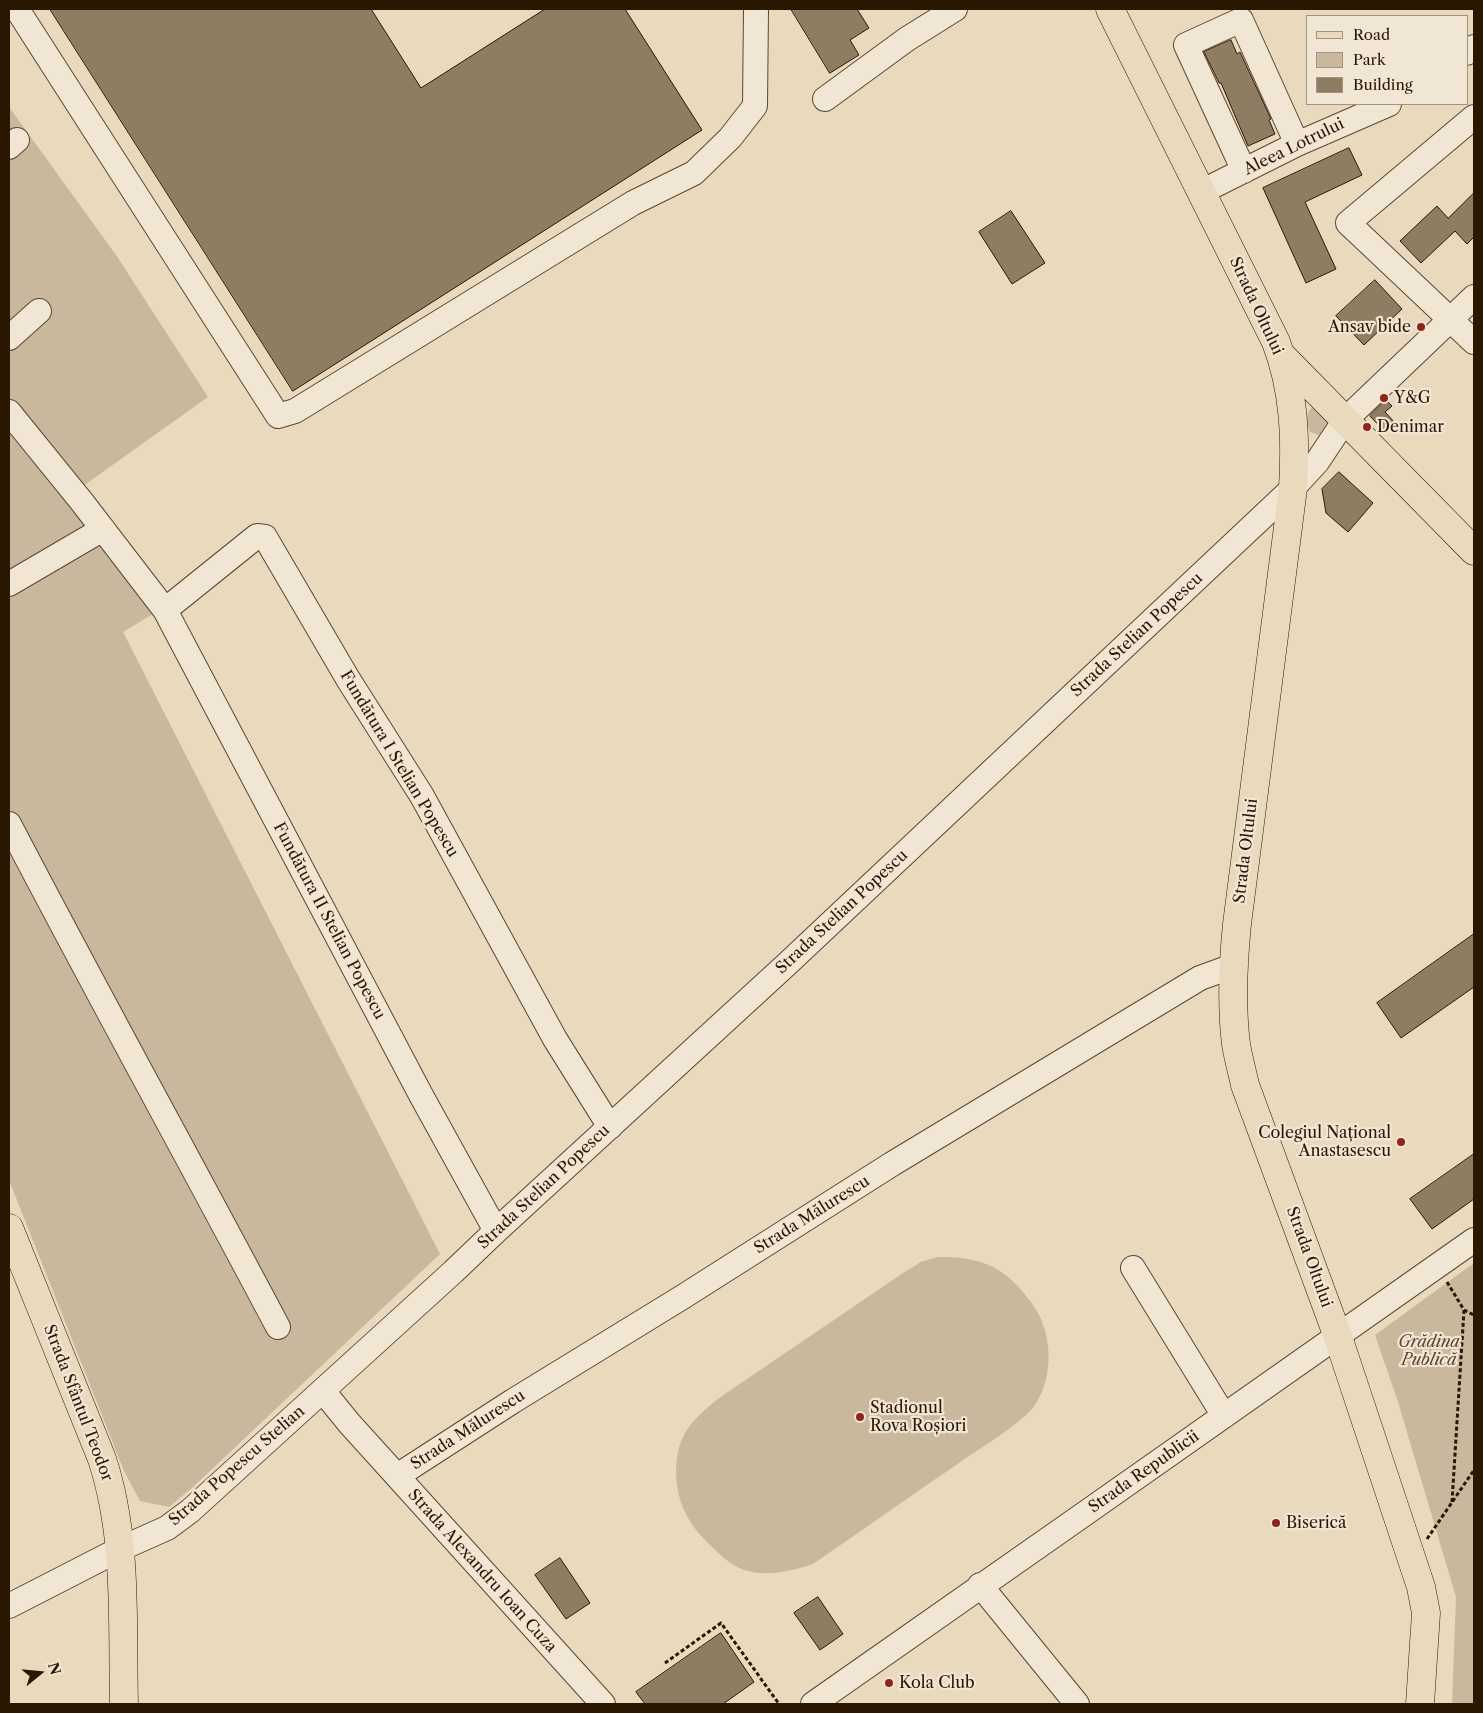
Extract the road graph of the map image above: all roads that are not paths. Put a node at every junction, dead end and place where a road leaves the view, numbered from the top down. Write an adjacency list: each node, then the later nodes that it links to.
1 (17, 9): 2 (street)
2 (756, 9)
3 (955, 9): 5 (street)
4 (1110, 9): 10 (main road, Strada Oltului)
5 (825, 99)
6 (1387, 105): 8 (street, Aleea Lotrului)
7 (1474, 117): 13 (street)
8 (1297, 144): 9 (street, Aleea Lotrului); 9 (street)
9 (1244, 170): 10 (street, Aleea Lotrului)
10 (1201, 192): 16 (main road, Strada Oltului)
11 (1474, 297): 13 (street, Strada Stelian Popescu)
12 (39, 311): 14 (street)
13 (1451, 320): 15 (street); 18 (street, Strada Stelian Popescu)
14 (9, 338)
15 (1474, 342)
16 (1281, 355): 18 (main road); 19 (main road, Strada Oltului)
17 (9, 412): 20 (street, Fundătura II Stelian Popescu)
18 (1345, 420): 19 (street, Strada Stelian Popescu); 21 (main road)
19 (1293, 488): 25 (main road, Strada Oltului); 26 (street, Strada Stelian Popescu)
20 (103, 530): 22 (street); 23 (street, Fundătura II Stelian Popescu)
21 (1474, 551)
22 (9, 584)
23 (165, 610): 26 (street, Fundătura I Stelian Popescu); 28 (street, Fundătura II Stelian Popescu)
24 (9, 824): 31 (street)
25 (1233, 966): 32 (main road, Strada Oltului); 35 (street, Strada Mălurescu)
26 (610, 1127): 28 (street, Strada Stelian Popescu)
27 (9, 1228): 36 (main road, Strada Sfântul Teodor)
28 (496, 1231): 33 (street, Strada Stelian Popescu)
29 (1474, 1240): 32 (street, Strada Republicii)
30 (1133, 1268): 34 (street)
31 (278, 1327)
32 (1338, 1337): 34 (street, Strada Republicii); 43 (main road, Strada Oltului)
33 (323, 1391): 35 (street, Strada Alexandru Ioan Cuza); 36 (street, Strada Popescu Stelian)
34 (1224, 1416): 37 (street, Strada Republicii)
35 (397, 1476): 41 (street, Strada Alexandru Ioan Cuza)
36 (120, 1549): 38 (street, Strada Popescu Stelian); 40 (main road, Strada Sfântul Teodor)
37 (980, 1585): 39 (street, Strada Republicii); 42 (street)
38 (9, 1606)
39 (819, 1703)
40 (124, 1704)
41 (603, 1704)
42 (1077, 1704)
43 (1420, 1704)

